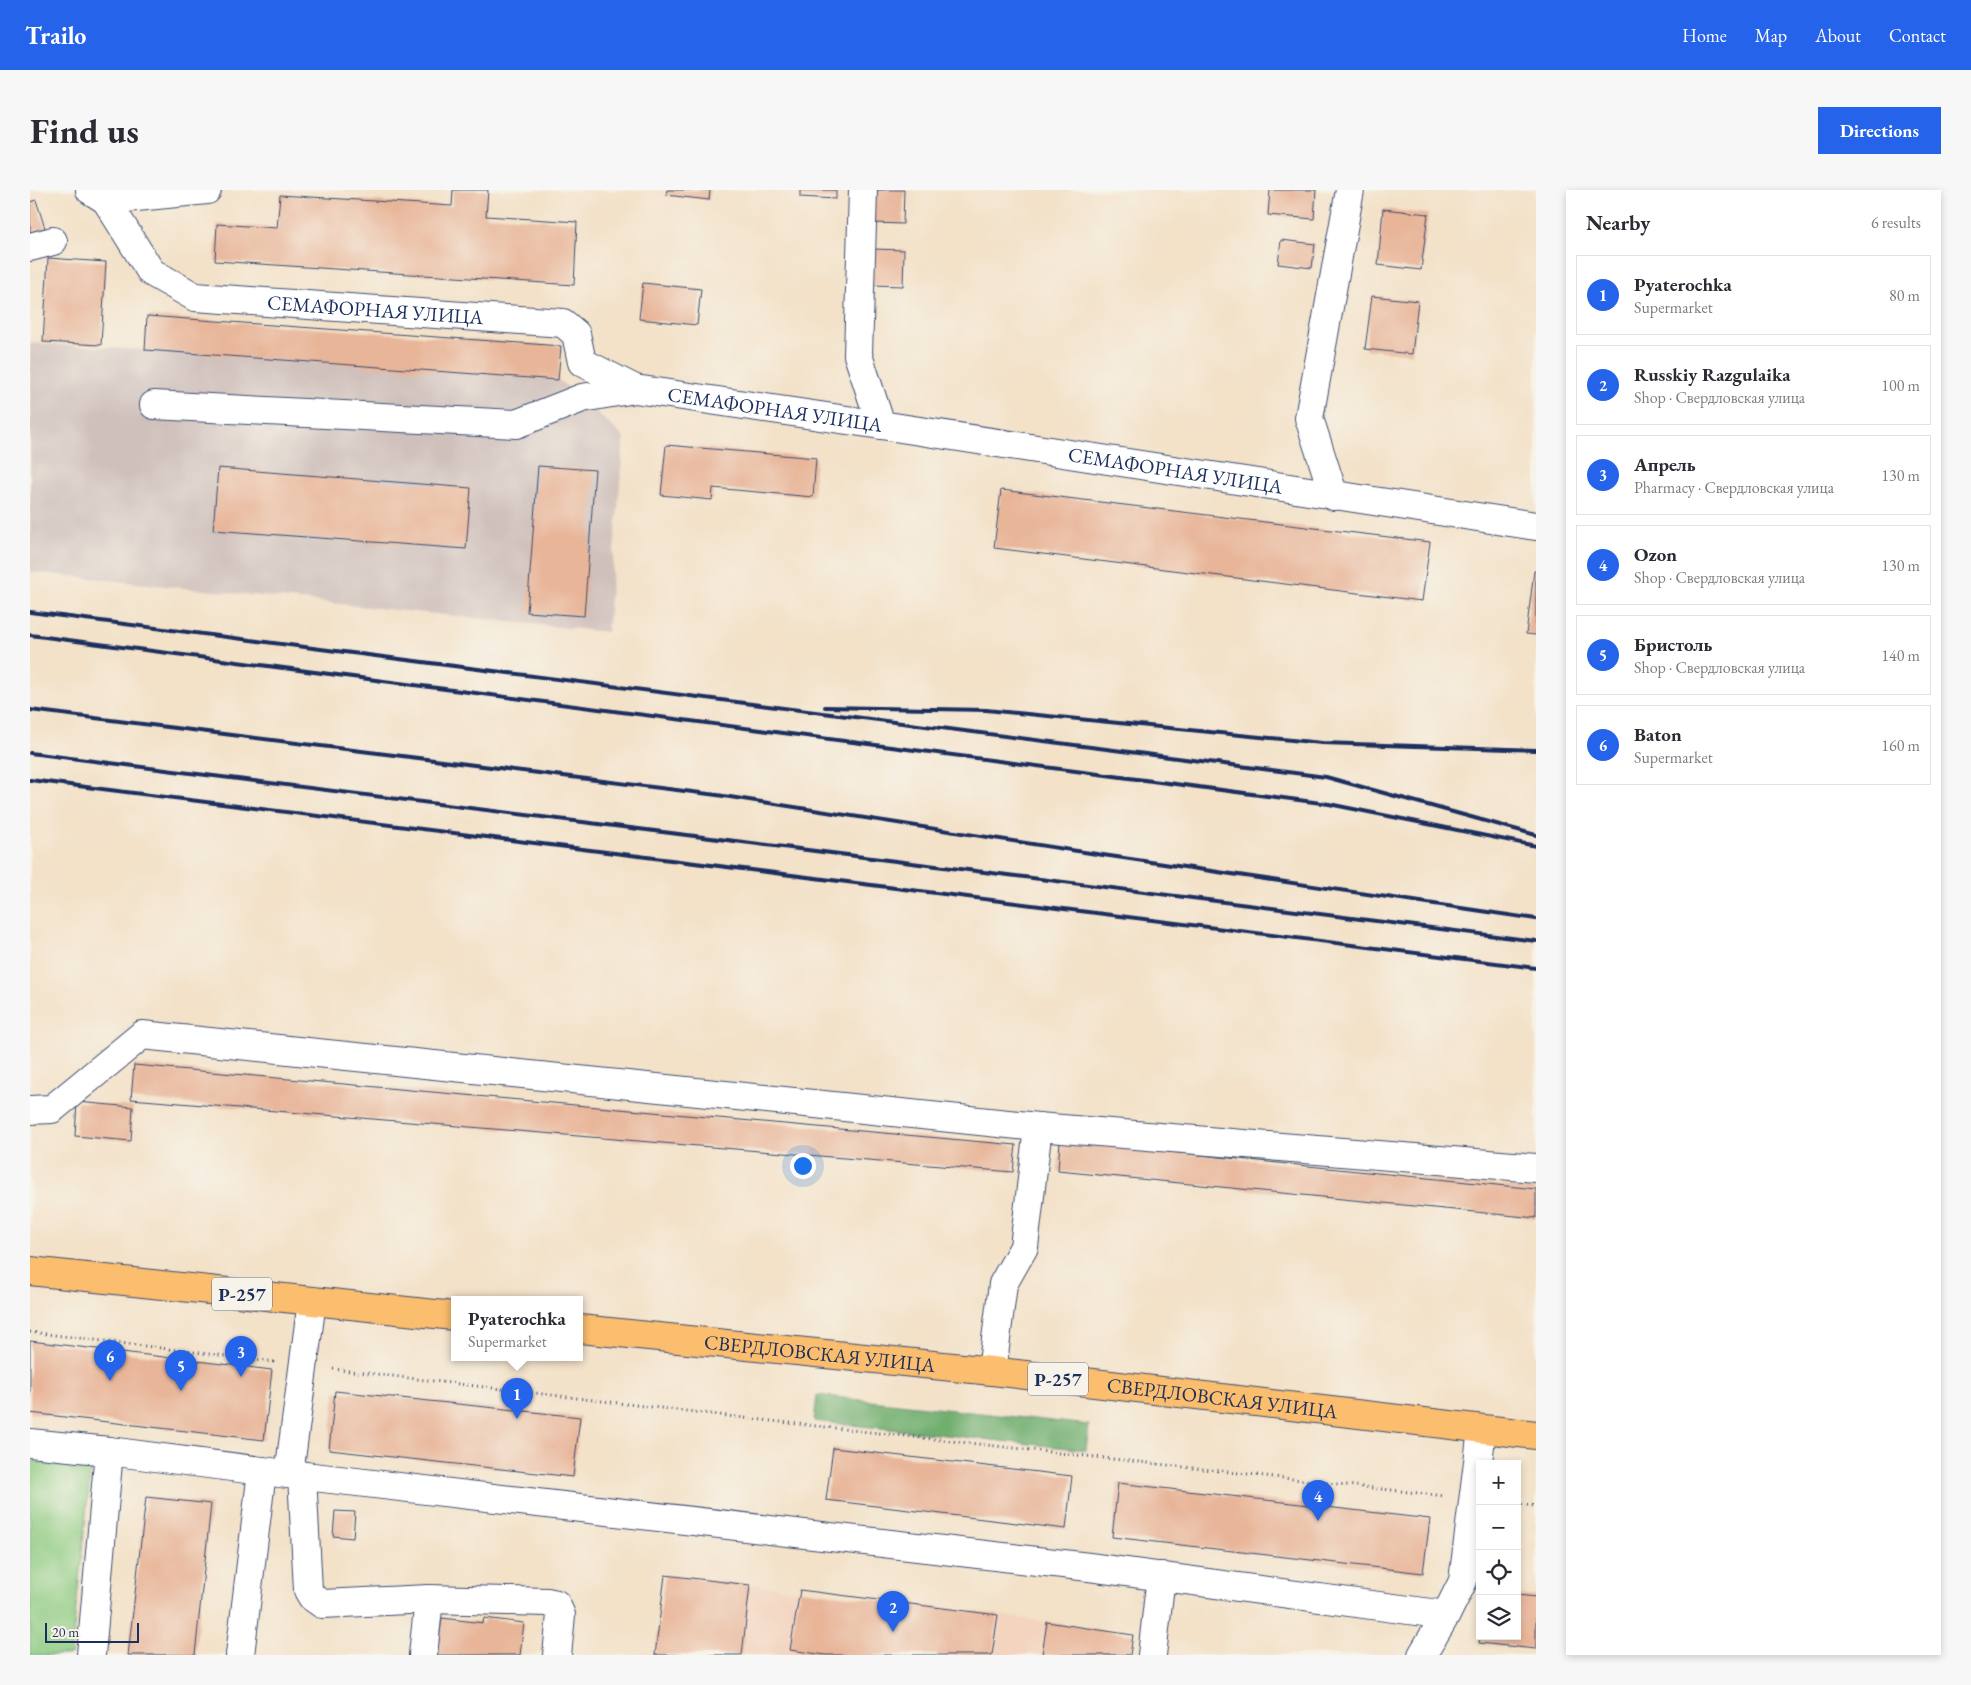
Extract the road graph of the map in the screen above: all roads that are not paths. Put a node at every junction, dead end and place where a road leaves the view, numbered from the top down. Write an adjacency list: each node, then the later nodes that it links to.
1 (208, 190): 4 (street)
2 (863, 190): 7 (street)
3 (1350, 190): 8 (street)
4 (98, 195): 5 (street, СЕМАФОРНАЯ УЛИЦА)
5 (635, 389): 6 (street); 7 (street, СЕМАФОРНАЯ УЛИЦА)
6 (154, 405)
7 (882, 425): 8 (street, СЕМАФОРНАЯ УЛИЦА)
8 (1334, 496): 9 (street, СЕМАФОРНАЯ УЛИЦА)
9 (1536, 526)
10 (30, 1110): 11 (street)
11 (1038, 1126): 12 (street); 17 (street)
12 (1536, 1168)
13 (30, 1271): 14 (highway, Р-257)
14 (312, 1301): 15 (highway, Р-257); 23 (street)
15 (451, 1316)
16 (583, 1328): 17 (highway, СВЕРДЛОВСКАЯ УЛИЦА / Р-257)
17 (992, 1371): 18 (highway, СВЕРДЛОВСКАЯ УЛИЦА / Р-257)
18 (1482, 1430): 19 (highway, СВЕРДЛОВСКАЯ УЛИЦА / Р-257); 26 (street)
19 (1536, 1435)
20 (30, 1443): 21 (street)
21 (109, 1451): 22 (street); 27 (street)
22 (262, 1472): 23 (street); 28 (street)
23 (296, 1474): 24 (street); 25 (street)
24 (1161, 1576): 26 (street); 31 (street)
25 (429, 1600): 29 (street); 30 (street)
26 (1446, 1615): 32 (street)
27 (91, 1655)
28 (240, 1655)
29 (423, 1655)
30 (557, 1655)
31 (1152, 1655)
32 (1422, 1655)

